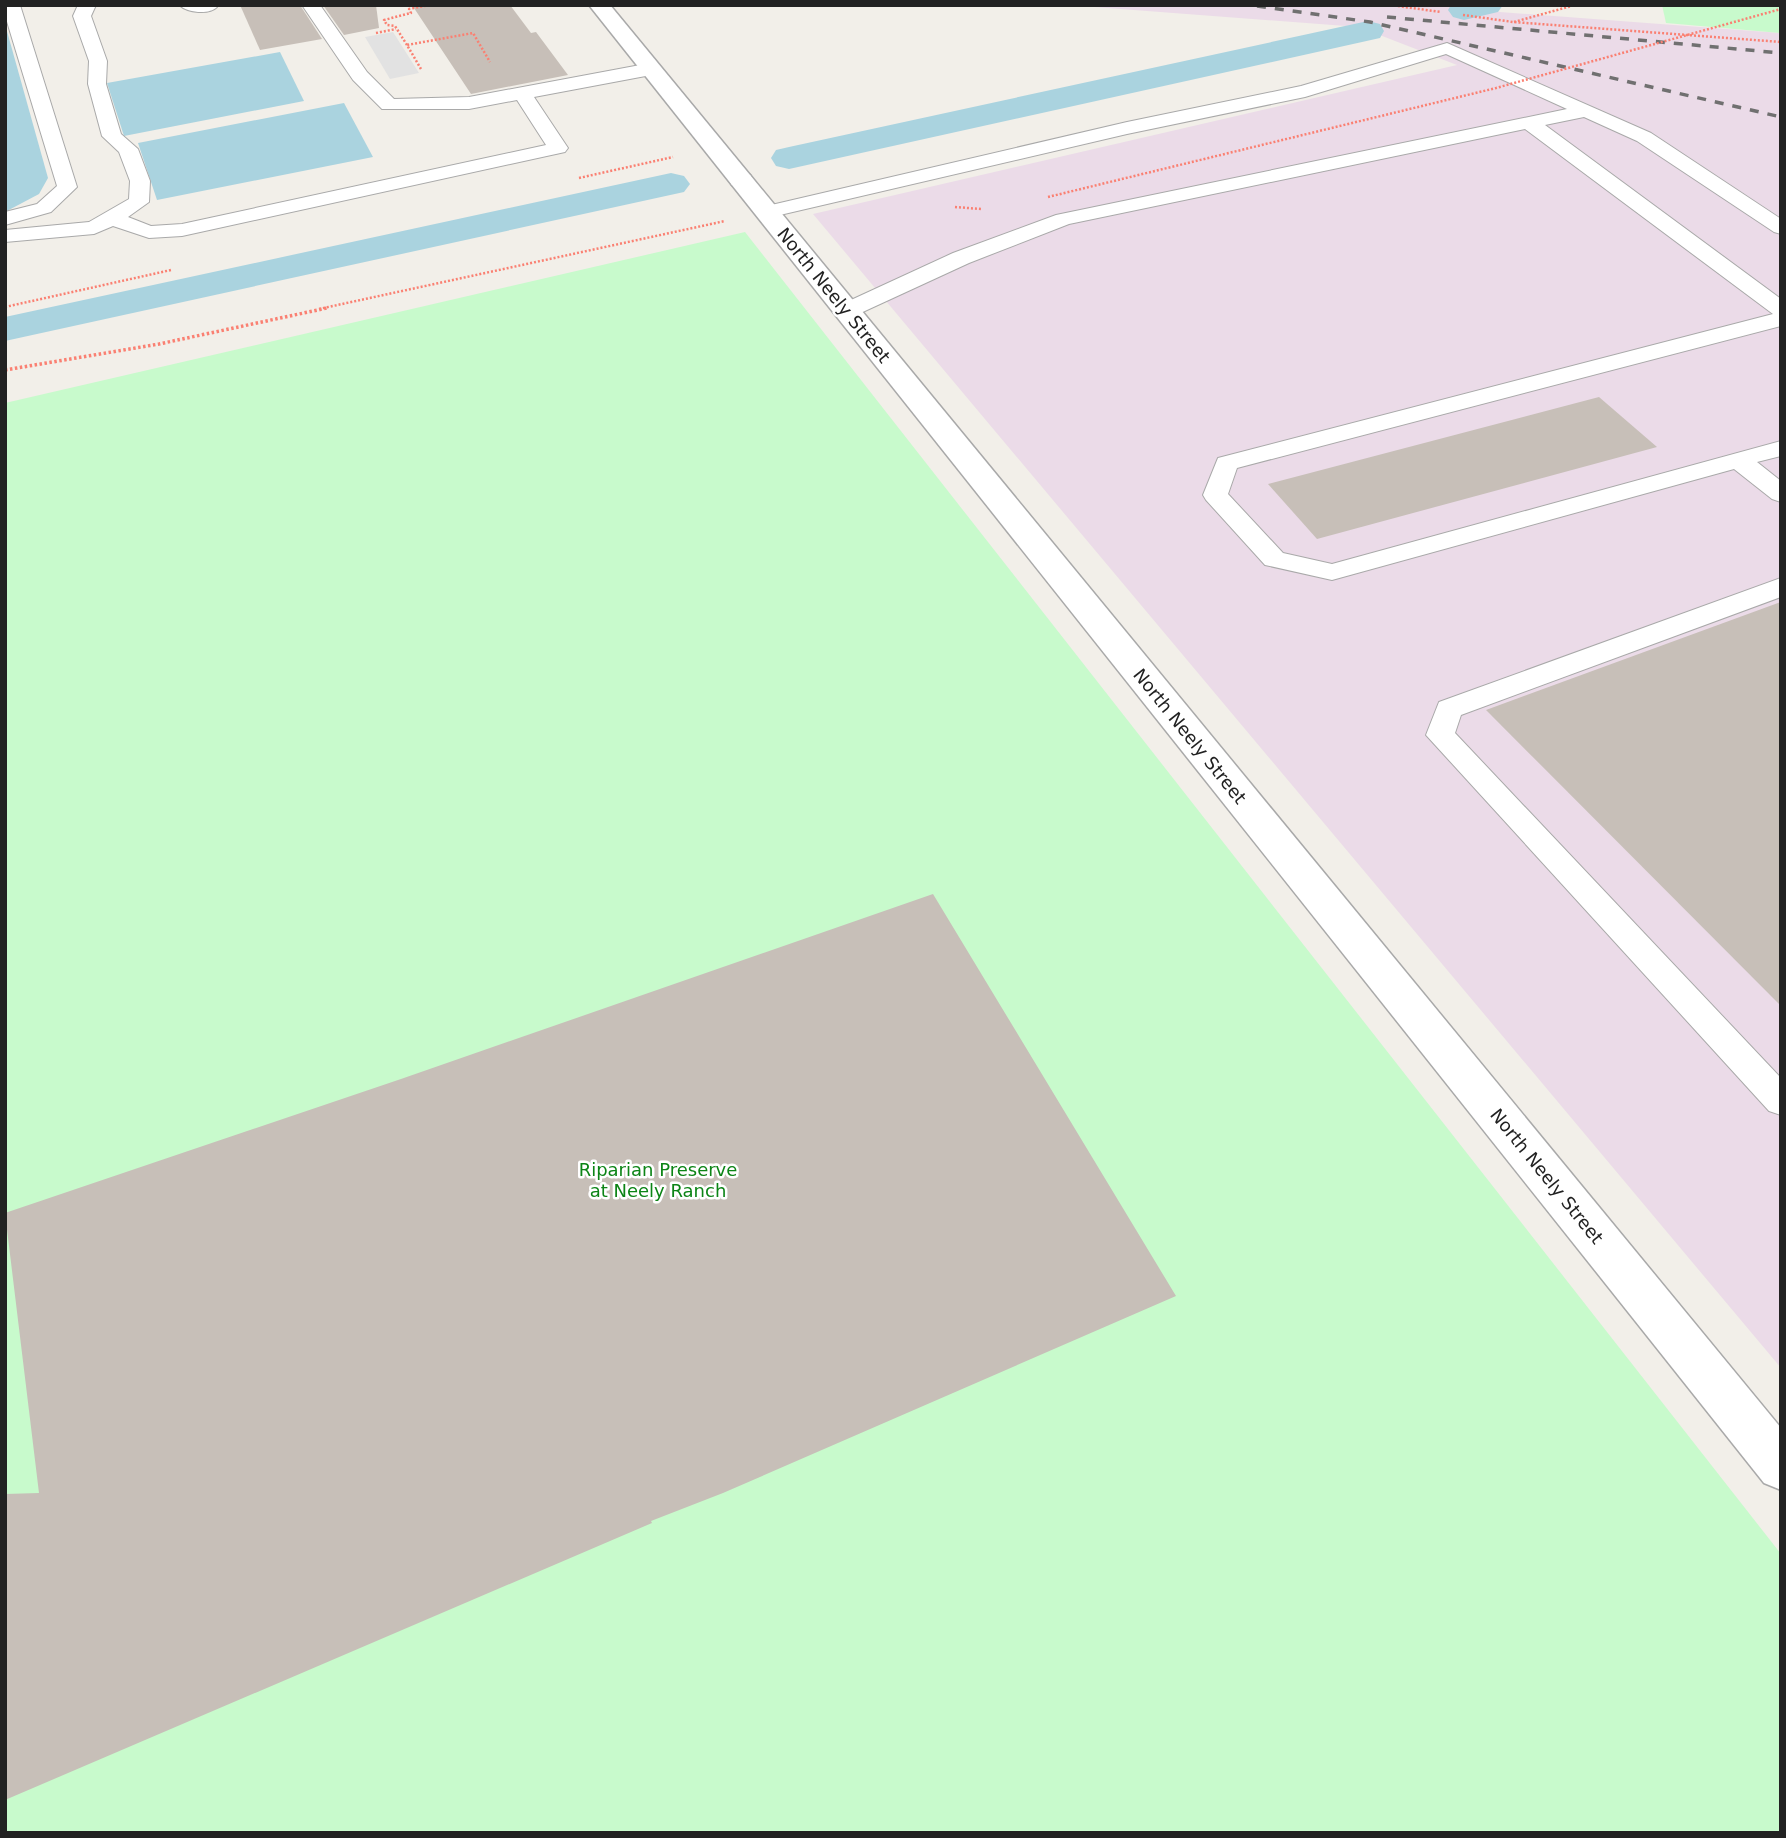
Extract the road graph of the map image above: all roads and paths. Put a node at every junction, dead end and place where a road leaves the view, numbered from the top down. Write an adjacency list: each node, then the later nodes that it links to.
1 (10, 5): 23 (lane)
2 (87, 5): 22 (lane)
3 (188, 5): 8 (lane)
4 (311, 5): 16 (lane)
5 (430, 5): 10 (path)
6 (599, 5): 15 (street, North Neely Street)
7 (1575, 5): 12 (path)
8 (208, 7)
9 (1781, 9): 20 (path, bridge)
10 (396, 29): 11 (path); 13 (path)
11 (366, 35)
12 (1781, 42)
13 (407, 45): 14 (path); 16 (path)
14 (478, 64)
15 (651, 69): 17 (lane); 21 (street, North Neely Street)
16 (369, 86): 17 (lane)
17 (522, 93): 22 (lane)
18 (1586, 111): 19 (lane); 21 (lane); 24 (lane)
19 (1530, 123): 26 (lane); 27 (lane)
20 (1048, 197)
21 (767, 212): 27 (street, North Neely Street); 29 (path)
22 (112, 218): 25 (lane)
23 (5, 219)
24 (1781, 228)
25 (5, 236)
26 (1781, 310)
27 (846, 311): 35 (street, North Neely Street)
28 (1781, 319): 31 (lane)
29 (5, 370)
30 (1781, 448): 31 (lane)
31 (1740, 461): 32 (lane)
32 (1781, 494)
33 (1781, 587): 34 (lane)
34 (1781, 1101)
35 (1781, 1466)

